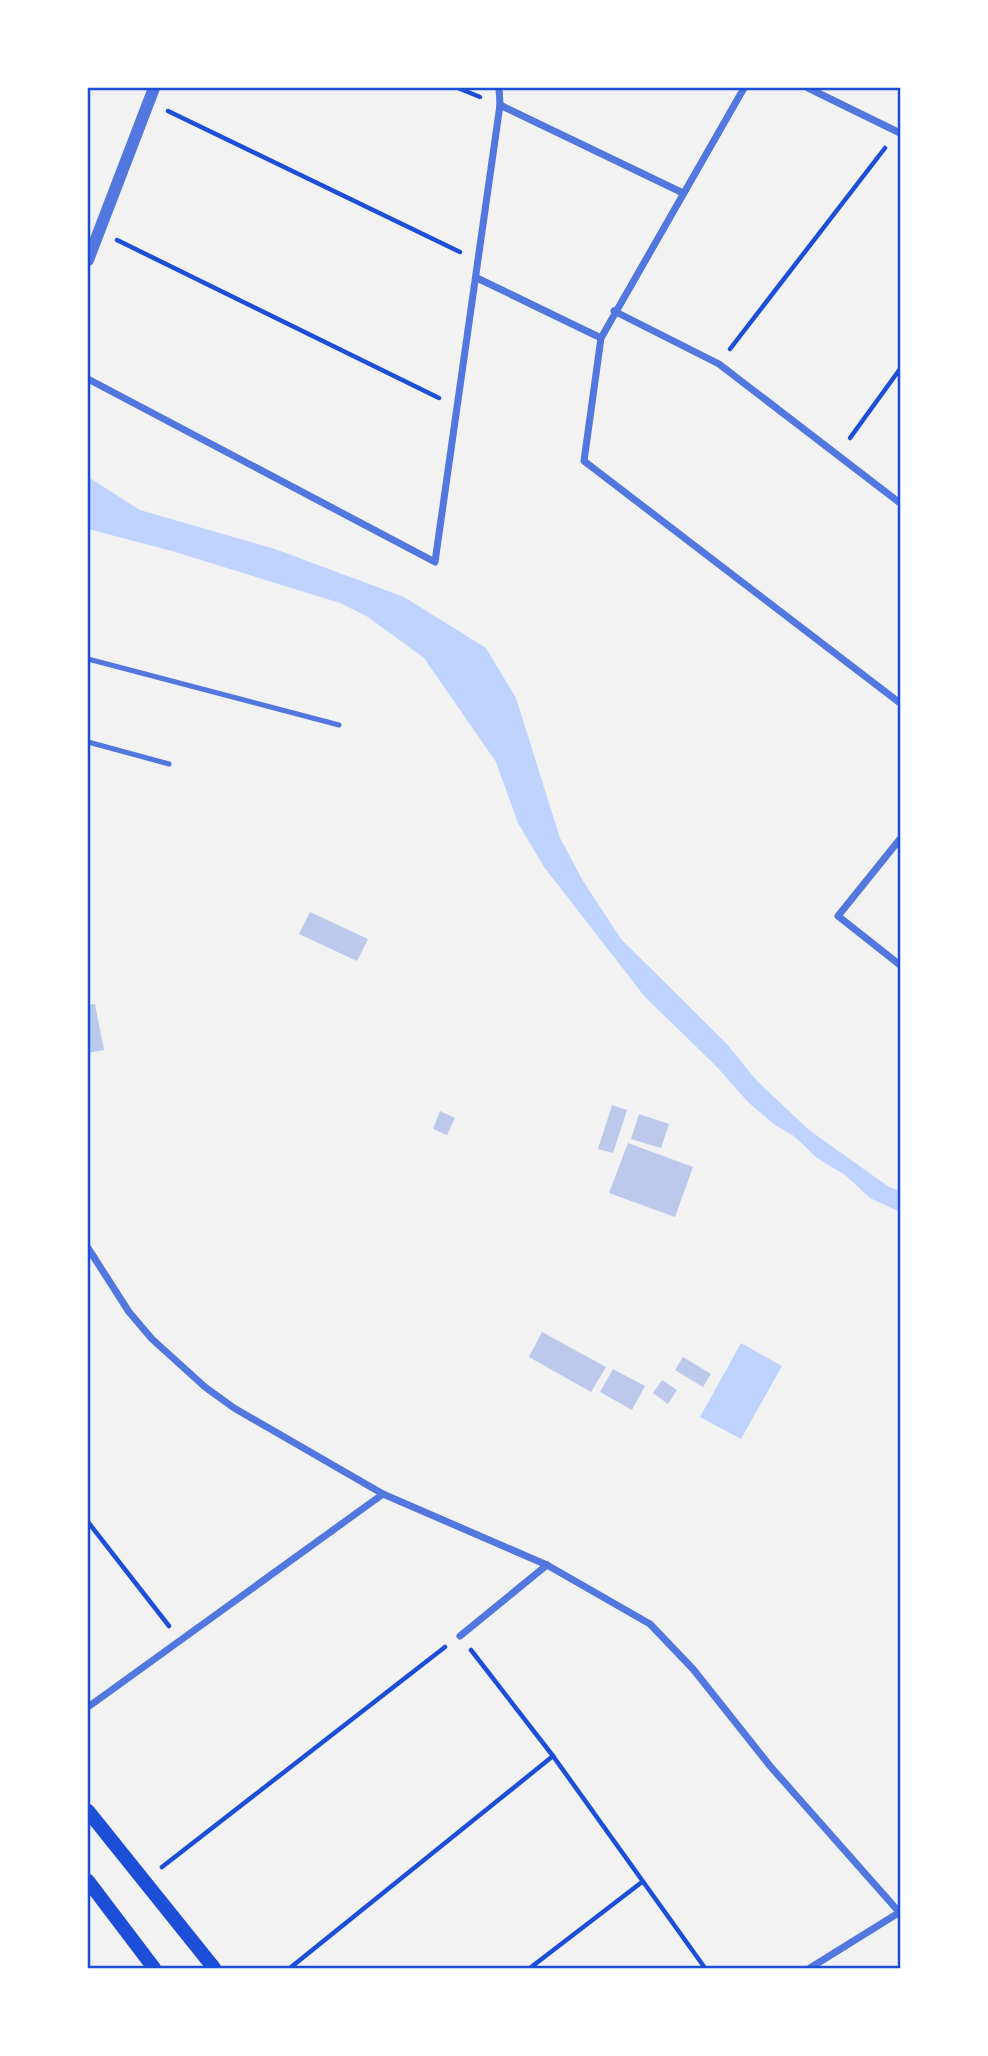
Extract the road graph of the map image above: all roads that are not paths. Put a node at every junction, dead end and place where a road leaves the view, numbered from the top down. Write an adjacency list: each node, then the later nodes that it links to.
1 (154, 88): 8 (street)
2 (499, 88): 5 (street)
3 (744, 88): 7 (street)
4 (808, 88): 6 (street)
5 (500, 106): 7 (street); 9 (street)
6 (899, 132)
7 (683, 192): 10 (street)
8 (88, 260)
9 (477, 278): 11 (street); 12 (street)
10 (614, 310): 11 (street); 13 (street)
11 (601, 338): 15 (street)
12 (88, 379)
13 (901, 503)
14 (88, 659): 16 (lane)
15 (901, 703)
16 (339, 725)
17 (88, 742): 18 (lane)
18 (169, 764)
19 (901, 839): 20 (street)
20 (901, 965)
21 (88, 1248): 22 (street)
22 (383, 1494): 23 (street); 25 (street)
23 (547, 1565): 24 (street); 28 (street)
24 (460, 1636)
25 (88, 1707)
26 (88, 1811): 30 (main road)
27 (88, 1881): 29 (main road)
28 (900, 1912): 31 (street)
29 (154, 1969)
30 (214, 1969)
31 (810, 1969)

